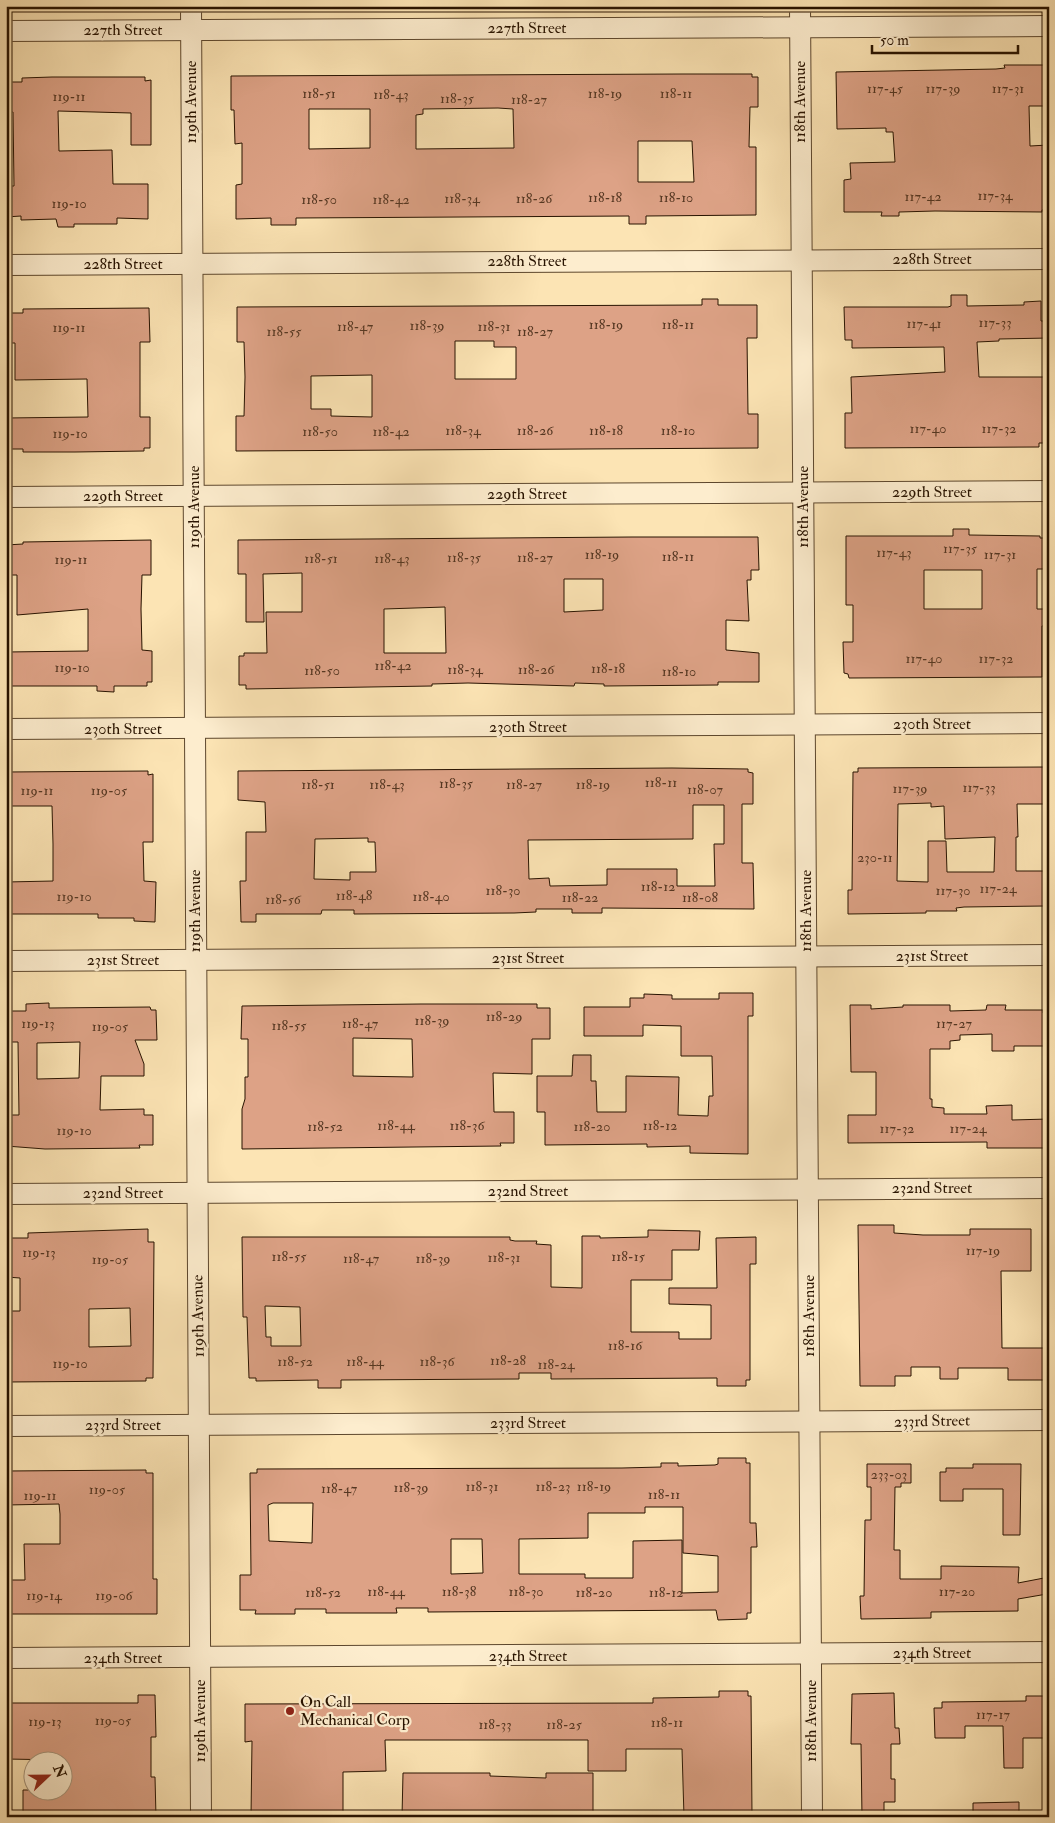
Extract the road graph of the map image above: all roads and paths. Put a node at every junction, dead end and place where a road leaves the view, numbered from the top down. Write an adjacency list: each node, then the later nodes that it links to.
1 (191, 6): 5 (street, 119th Avenue)
2 (800, 6): 4 (street, 118th Avenue)
3 (1049, 26): 4 (street, 227th Street)
4 (800, 27): 5 (street, 227th Street); 8 (street, 118th Avenue)
5 (191, 30): 6 (street, 227th Street); 9 (street, 119th Avenue)
6 (6, 31)
7 (1049, 258): 8 (street, 228th Street)
8 (802, 260): 9 (street, 228th Street); 12 (street, 118th Avenue)
9 (191, 264): 10 (street, 228th Street); 14 (street, 119th Avenue)
10 (6, 265)
11 (1049, 491): 12 (street, 229th Street)
12 (803, 492): 14 (street, 229th Street); 16 (street, 118th Avenue)
13 (6, 496): 14 (street, 229th Street)
14 (194, 496): 17 (street, 119th Avenue)
15 (1049, 724): 16 (street, 230th Street)
16 (805, 725): 17 (street, 230th Street); 20 (street, 118th Avenue)
17 (194, 728): 18 (street, 230th Street); 21 (street, 119th Avenue)
18 (6, 729)
19 (1049, 955): 20 (street, 231st Street)
20 (806, 957): 21 (street, 231st Street); 24 (street, 118th Avenue)
21 (196, 960): 22 (street, 231st Street); 25 (street, 119th Avenue)
22 (6, 961)
23 (1049, 1188): 24 (street, 232nd Street)
24 (808, 1189): 25 (street, 232nd Street); 28 (street, 118th Avenue)
25 (197, 1193): 26 (street, 232nd Street); 29 (street, 119th Avenue)
26 (6, 1194)
27 (1049, 1420): 28 (street, 233rd Street)
28 (809, 1422): 29 (street, 233rd Street); 32 (street, 118th Avenue)
29 (199, 1425): 30 (street, 233rd Street); 33 (street, 119th Avenue)
30 (6, 1426)
31 (1049, 1652): 32 (street, 234th Street)
32 (811, 1654): 33 (street, 234th Street); 36 (street, 118th Avenue)
33 (200, 1657): 34 (street, 234th Street); 35 (street, 119th Avenue)
34 (6, 1658)
35 (201, 1817)
36 (812, 1817)

